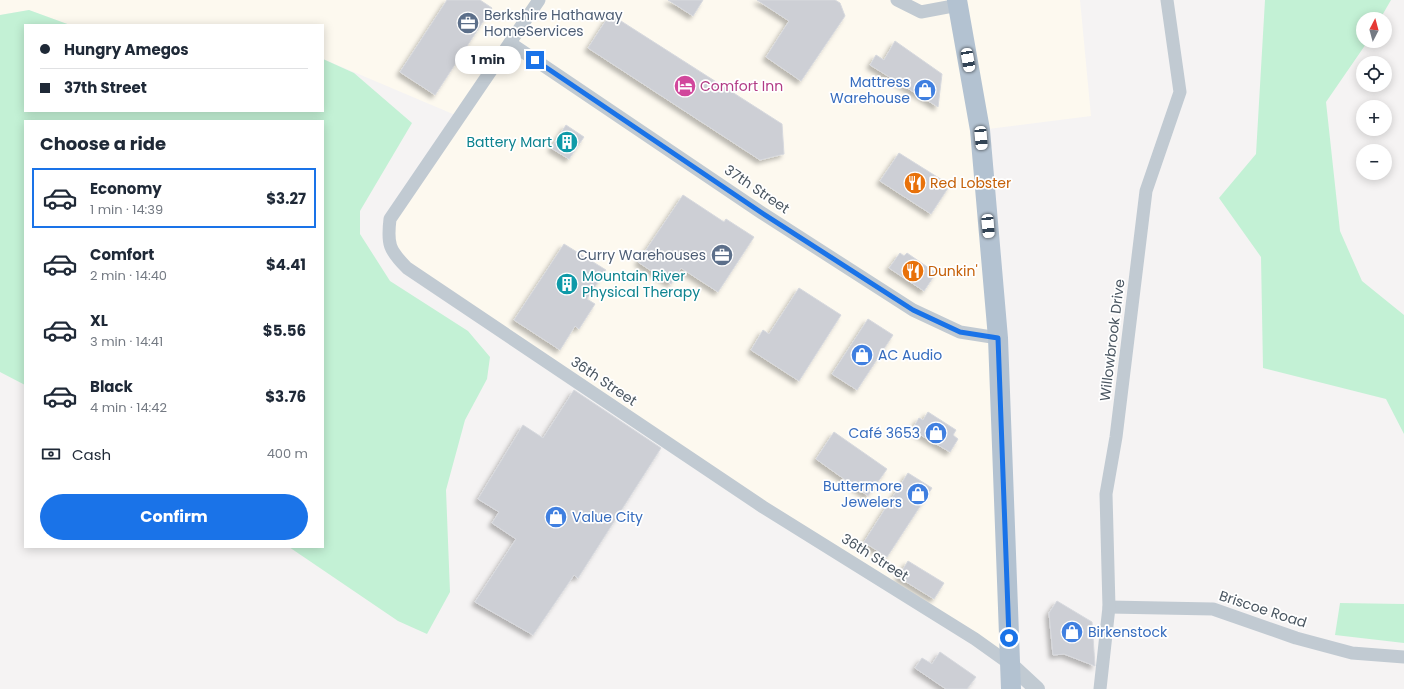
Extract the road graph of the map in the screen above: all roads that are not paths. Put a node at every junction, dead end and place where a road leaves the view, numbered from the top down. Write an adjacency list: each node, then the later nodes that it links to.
1 (539, 0): 5 (street, 36th Street)
2 (897, 0): 4 (street)
3 (1167, 0): 7 (street, Willowbrook Drive)
4 (958, 3): 6 (main road)
5 (510, 43): 6 (street, 37th Street); 9 (street, 36th Street)
6 (998, 338): 9 (main road)
7 (1109, 607): 8 (street, Briscoe Road); 12 (street, Willowbrook Drive)
8 (1404, 657)
9 (1010, 664): 10 (main road); 11 (street)
10 (1011, 689)
11 (1037, 689)
12 (1100, 689)

